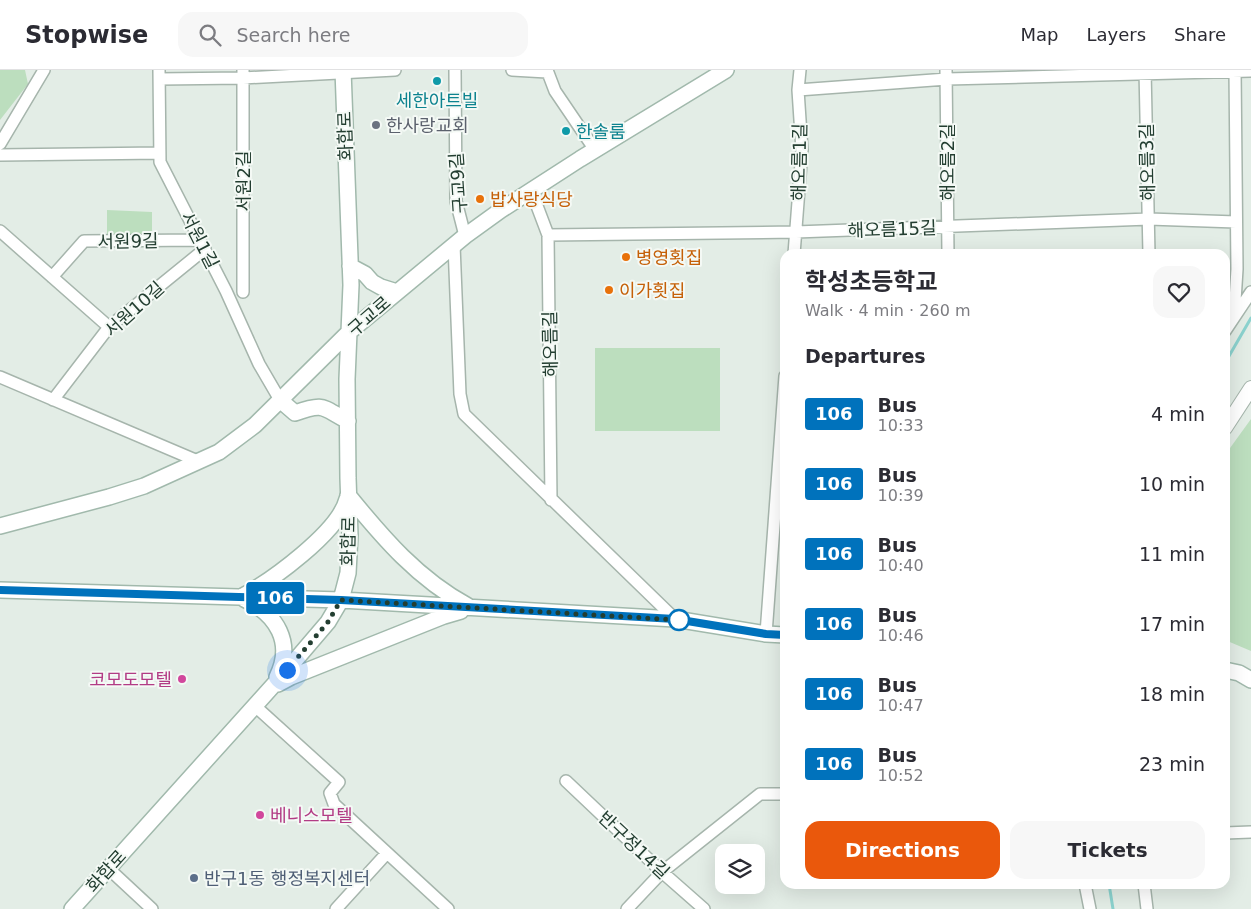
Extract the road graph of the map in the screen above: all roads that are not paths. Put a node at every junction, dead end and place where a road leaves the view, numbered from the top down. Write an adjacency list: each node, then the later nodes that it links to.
1 (44, 70): 16 (street)
2 (395, 70): 8 (street)
3 (454, 70): 27 (street, 구교9길)
4 (512, 70): 9 (street)
5 (726, 70): 17 (main road, 구교로)
6 (800, 70): 15 (street, 해오름1길)
7 (1235, 70): 10 (street); 11 (street); 22 (street)
8 (343, 71): 12 (street); 32 (main road, 화합로)
9 (547, 71): 17 (street)
10 (1251, 71)
11 (1146, 72): 14 (street); 21 (street, 해오름3길)
12 (243, 74): 13 (street); 34 (street, 서원2길)
13 (159, 75): 18 (street, 서원1길)
14 (947, 75): 15 (street); 23 (street, 해오름2길)
15 (798, 90): 25 (street, 해오름1길)
16 (0, 144)
17 (595, 150): 20 (main road, 구교로)
18 (160, 152): 19 (street); 28 (street, 서원1길)
19 (0, 155)
20 (531, 190): 26 (street, 해오름길); 27 (main road, 구교로)
21 (1148, 219): 22 (street, 해오름15길); 23 (street, 해오름15길); 31 (street, 해오름3길)
22 (1236, 222): 37 (street)
23 (948, 227): 25 (street, 해오름15길); 30 (street, 해오름2길)
24 (0, 231): 33 (street)
25 (796, 232): 26 (street, 해오름15길); 29 (street, 해오름1길)
26 (548, 235): 50 (street, 해오름길)
27 (459, 240): 35 (main road, 구교로); 50 (street)
28 (202, 245): 33 (street, 서원9길); 39 (street, 서원10길); 44 (street, 서원1길)
29 (794, 249)
30 (948, 249)
31 (1149, 249)
32 (350, 266): 35 (main road); 40 (main road, 화합로)
33 (52, 278): 39 (street)
34 (243, 292)
35 (397, 292): 40 (main road, 구교로)
36 (1251, 292): 37 (street)
37 (1234, 317): 38 (street)
38 (1230, 323)
39 (110, 328): 43 (street, 서원10길)
40 (348, 333): 44 (main road, 구교로); 46 (main road, 화합로)
41 (0, 376): 43 (street)
42 (1251, 388): 45 (street)
43 (53, 400): 47 (street)
44 (280, 400): 46 (main road); 47 (main road, 구교로)
45 (1230, 420)
46 (348, 421): 49 (main road, 화합로)
47 (200, 462): 51 (main road, 구교로)
48 (780, 480): 57 (street)
49 (348, 495): 53 (main road); 54 (main road, 화합로); 55 (main road)
50 (551, 500): 56 (street)
51 (0, 526)
52 (0, 590): 53 (main road)
53 (241, 597): 54 (main road); 61 (main road)
54 (341, 600): 55 (main road); 61 (main road, 화합로)
55 (472, 608): 56 (main road); 61 (main road)
56 (675, 619): 57 (main road)
57 (766, 634): 58 (main road)
58 (780, 635)
59 (1230, 671): 60 (main road)
60 (1251, 680)
61 (271, 688): 62 (main road, 화합로)
62 (255, 706): 67 (street); 68 (main road, 화합로)
63 (566, 781): 69 (street, 반구정14길)
64 (780, 794): 69 (street)
65 (1251, 832): 66 (street)
66 (1230, 833)
67 (387, 853): 74 (street); 75 (street)
68 (109, 869): 72 (main road, 화합로); 73 (street)
69 (662, 872): 76 (street); 77 (street, 반구정14길)
70 (1086, 889): 78 (street)
71 (1145, 889): 79 (street)
72 (72, 909)
73 (152, 909)
74 (336, 909)
75 (448, 909)
76 (627, 909)
77 (704, 909)
78 (1090, 909)
79 (1148, 909)

